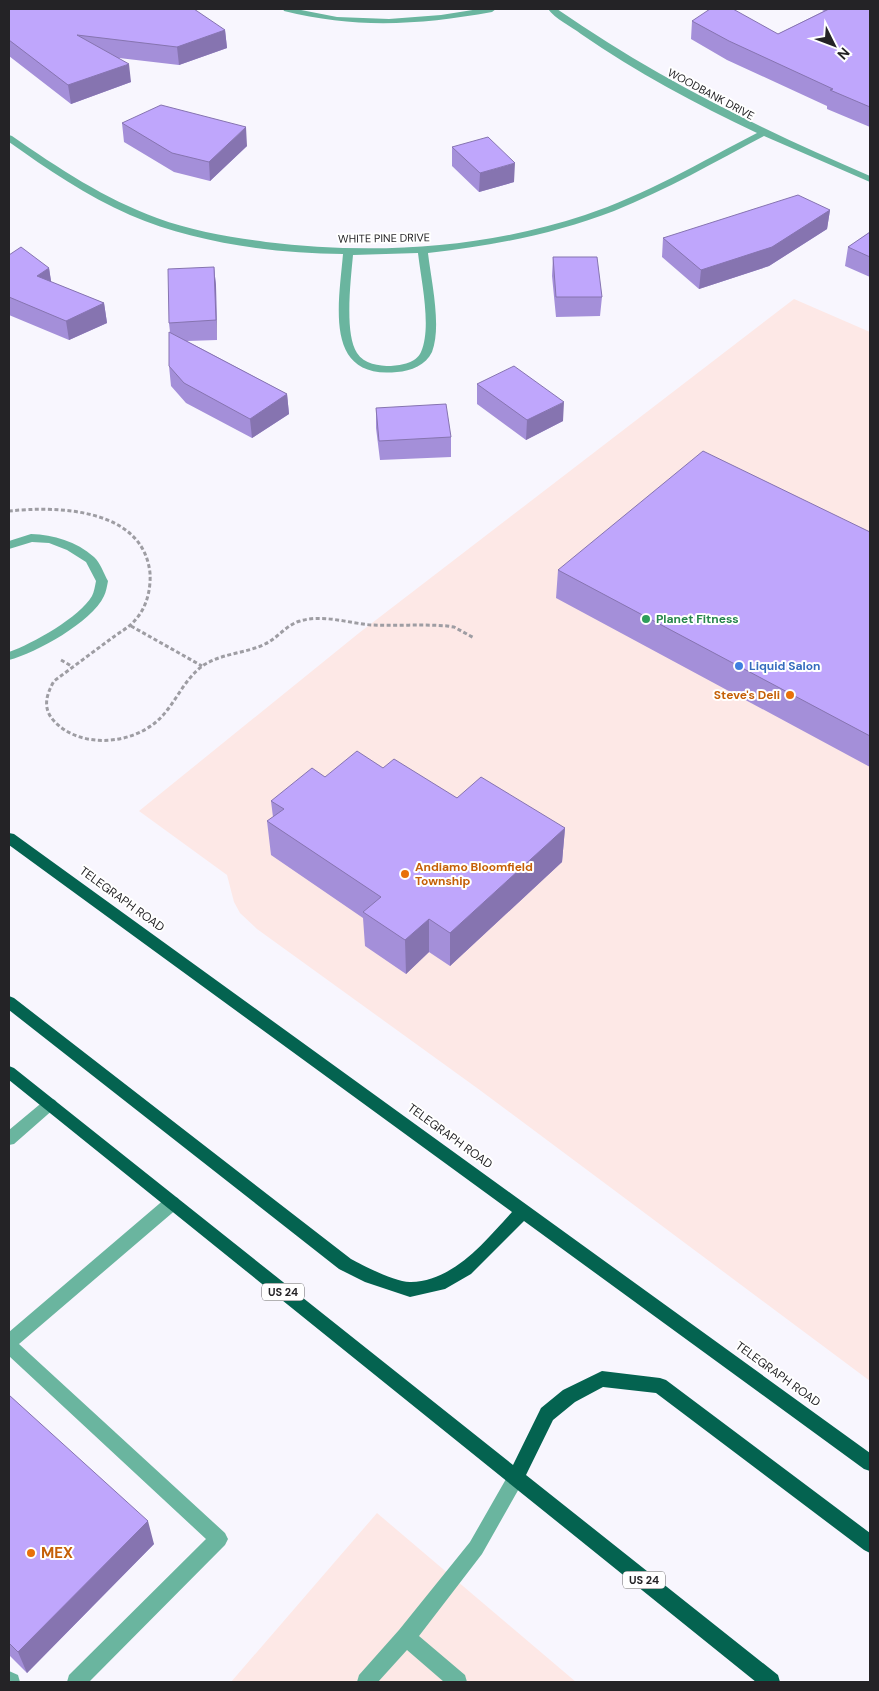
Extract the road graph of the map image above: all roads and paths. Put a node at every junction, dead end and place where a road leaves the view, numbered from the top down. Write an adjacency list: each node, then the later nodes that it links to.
1 (286, 9): 2 (street)
2 (492, 9)
3 (552, 9): 4 (street, WOODBANK DRIVE)
4 (763, 133): 6 (street, WOODBANK DRIVE); 7 (street, WHITE PINE DRIVE)
5 (9, 138): 8 (street, WHITE PINE DRIVE)
6 (870, 179)
7 (423, 251): 8 (street, WHITE PINE DRIVE); 8 (street)
8 (348, 252)
9 (9, 511): 11 (path)
10 (9, 545): 13 (lane)
11 (131, 626): 14 (path); 14 (path)
12 (474, 638): 14 (path)
13 (9, 656)
14 (202, 666)
15 (12, 842): 21 (highway, TELEGRAPH ROAD)
16 (9, 1002): 21 (highway)
17 (9, 1072): 18 (highway, US 24)
18 (50, 1104): 19 (street); 20 (highway, US 24)
19 (9, 1139)
20 (172, 1203): 22 (street); 24 (highway, US 24)
21 (523, 1211): 23 (highway, TELEGRAPH ROAD)
22 (9, 1343): 27 (street)
23 (870, 1463)
24 (516, 1478): 25 (highway); 26 (street); 30 (highway, US 24)
25 (870, 1544)
26 (406, 1637): 28 (street); 29 (street)
27 (76, 1682)
28 (366, 1682)
29 (458, 1682)
30 (771, 1682)

